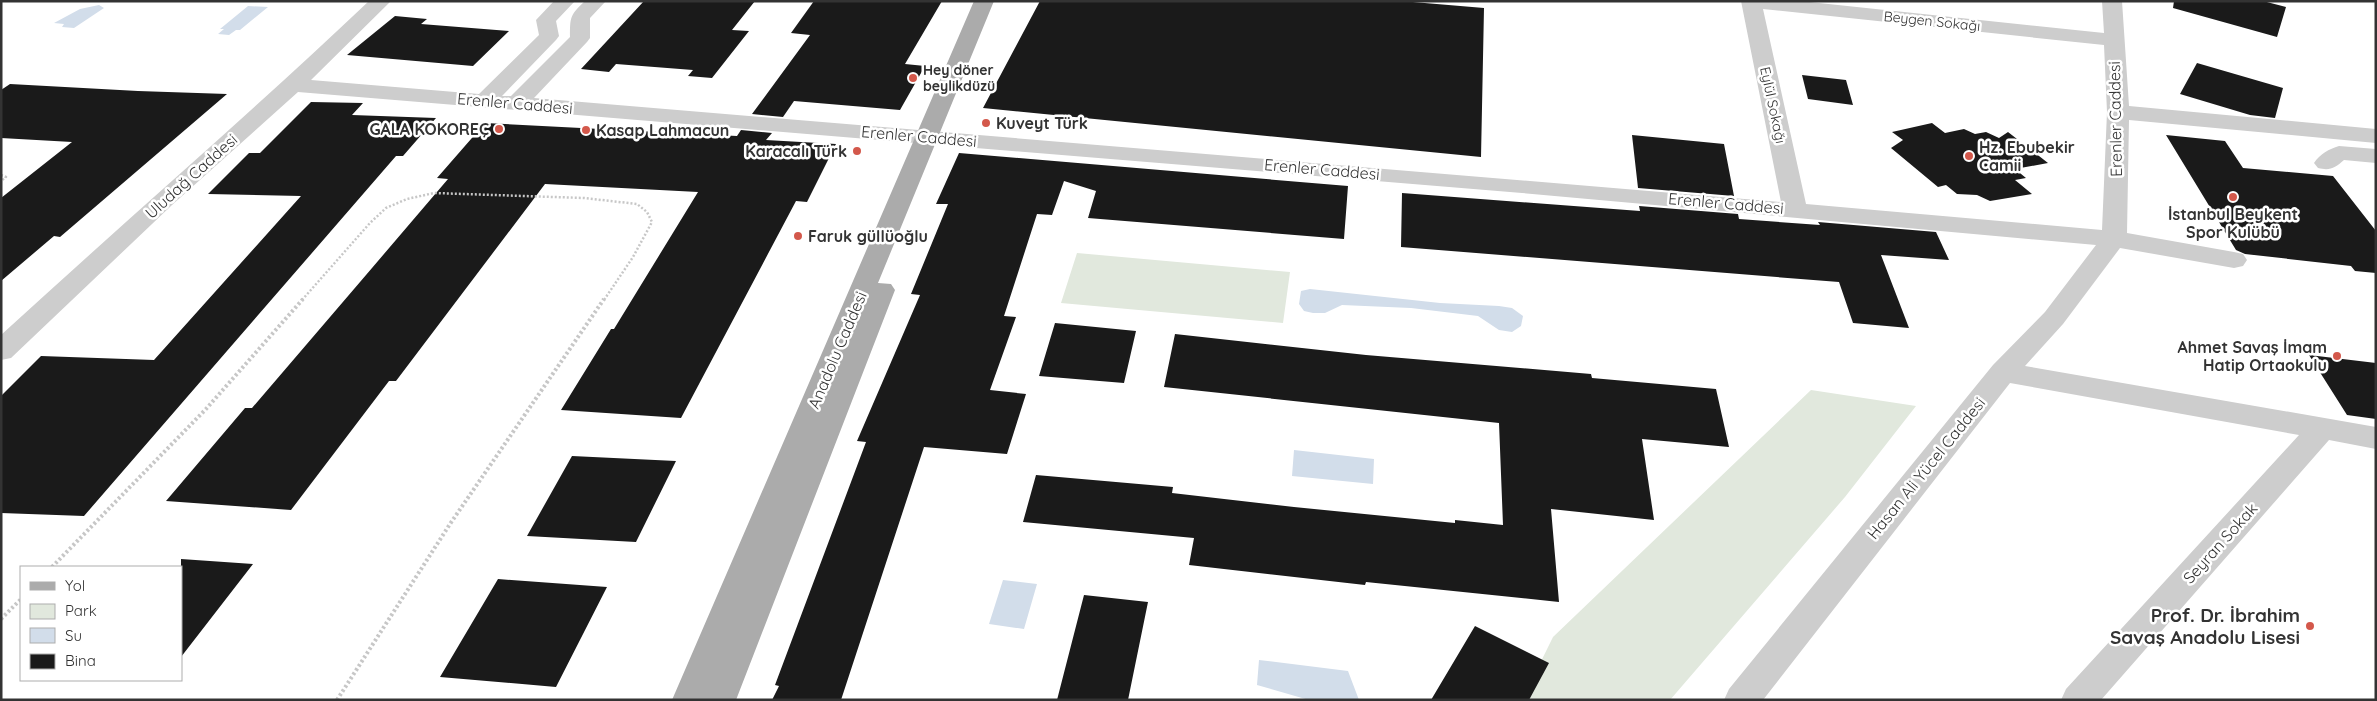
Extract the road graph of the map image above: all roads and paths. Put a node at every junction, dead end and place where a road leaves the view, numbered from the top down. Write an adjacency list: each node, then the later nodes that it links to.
1 (381, 1): 9 (street, Uludağ Caddesi)
2 (565, 1): 10 (street)
3 (596, 1): 11 (street)
4 (984, 1): 14 (main road, Anadolu Caddesi)
5 (1000, 1): 14 (main road, Anadolu Caddesi)
6 (2112, 1): 8 (street, Erenler Caddesi)
7 (1751, 2): 8 (street, Beygen Sokağı); 19 (street, Eylül Sokağı)
8 (2114, 40): 12 (street, Erenler Caddesi)
9 (293, 85): 10 (street, Erenler Caddesi); 22 (street, Uludağ Caddesi)
10 (485, 100): 11 (street, Erenler Caddesi)
11 (517, 103): 14 (street, Erenler Caddesi)
12 (2118, 112): 13 (street); 20 (street, Erenler Caddesi)
13 (2376, 136)
14 (934, 138): 19 (street, Erenler Caddesi); 30 (main road, Anadolu Caddesi); 31 (main road, Anadolu Caddesi)
15 (2376, 156): 16 (street)
16 (2326, 163)
17 (1, 175): 18 (path)
18 (1, 181)
19 (1795, 209): 20 (street, Erenler Caddesi)
20 (2114, 239): 21 (street); 23 (street, Hasan Ali Yücel Caddesi)
21 (2234, 260)
22 (1, 351)
23 (2003, 372): 24 (street); 32 (street, Hasan Ali Yücel Caddesi)
24 (2321, 430): 25 (street); 33 (street, Seyran Sokak)
25 (2376, 438)
26 (53, 566): 29 (path)
27 (20, 600): 28 (path)
28 (1, 619)
29 (337, 700)
30 (690, 700)
31 (718, 700)
32 (1742, 700)
33 (2079, 700)

